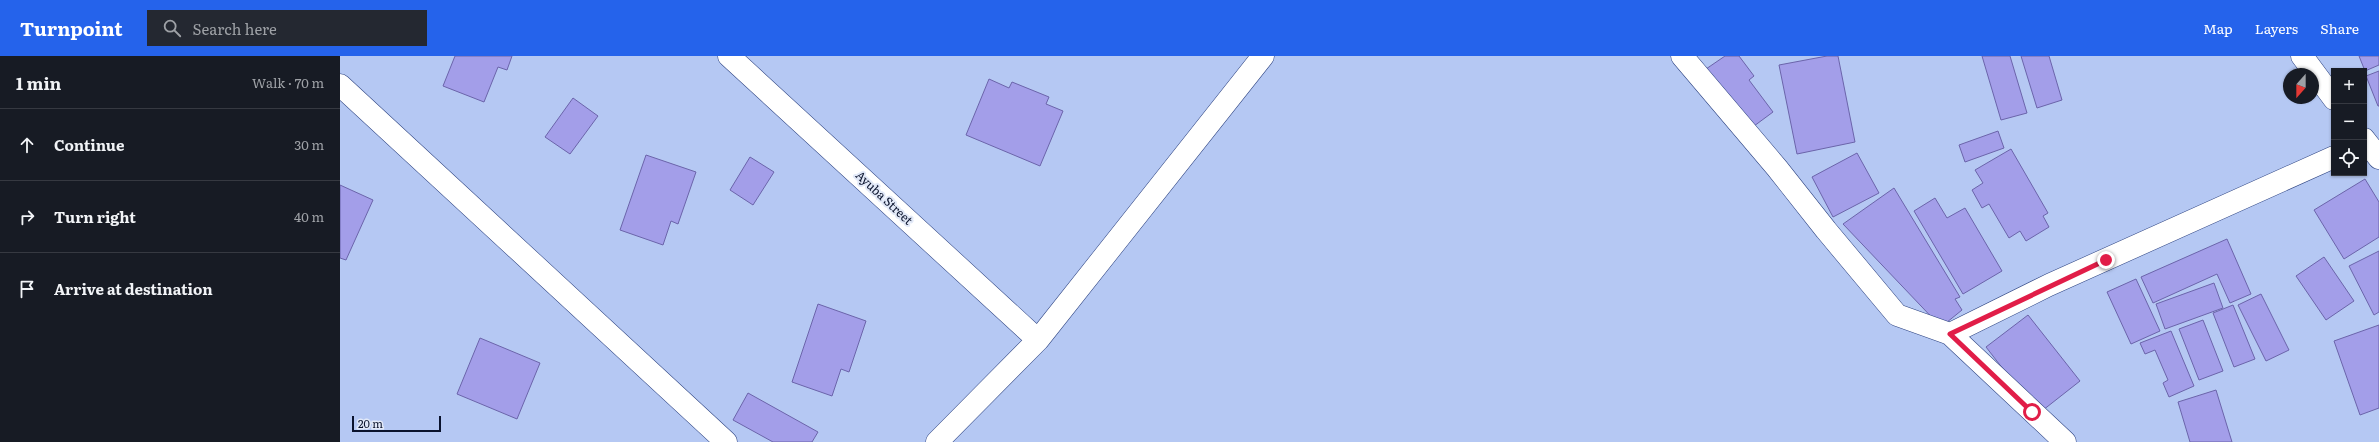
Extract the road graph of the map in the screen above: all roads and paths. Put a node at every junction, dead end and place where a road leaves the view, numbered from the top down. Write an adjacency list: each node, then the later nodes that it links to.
1 (729, 56): 9 (street, Ayuba Street)
2 (1263, 56): 9 (street)
3 (1682, 56): 8 (street)
4 (2302, 56): 6 (street)
5 (340, 86): 10 (street)
6 (2331, 95)
7 (2331, 158): 8 (street)
8 (1950, 334): 12 (street)
9 (1038, 340): 11 (street)
10 (726, 442)
11 (937, 442)
12 (2065, 442)

